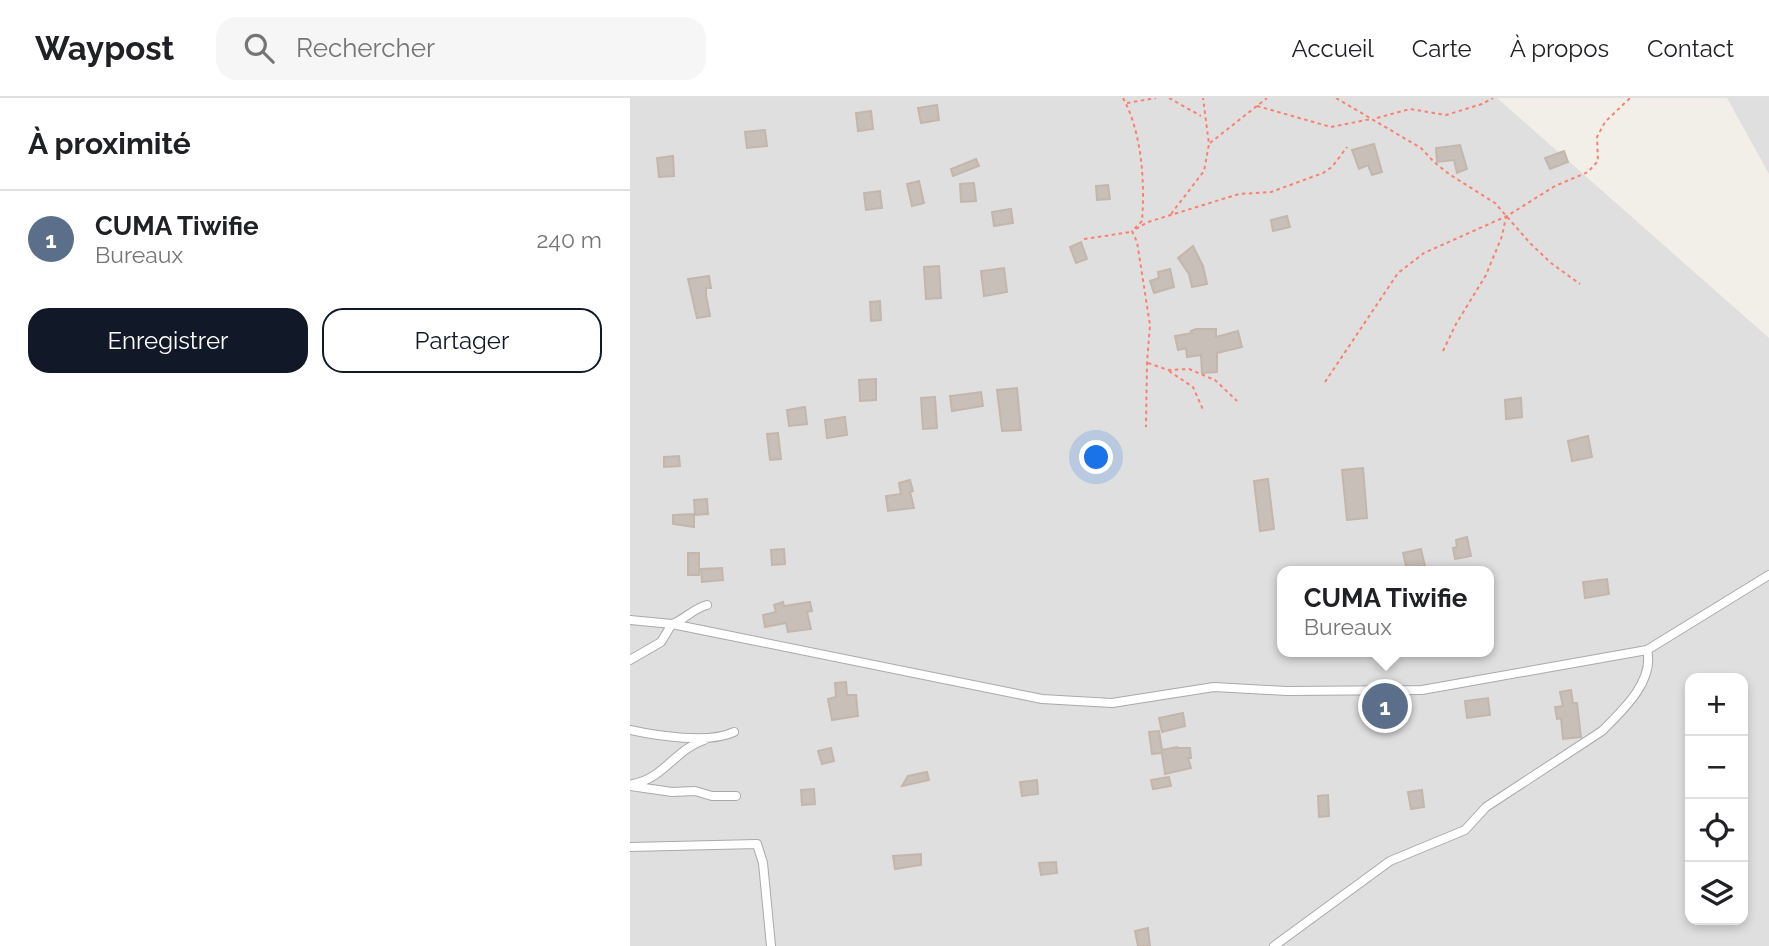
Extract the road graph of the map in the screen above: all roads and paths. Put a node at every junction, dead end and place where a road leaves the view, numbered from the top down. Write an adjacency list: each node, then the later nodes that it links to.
1 (1123, 98): 9 (path)
2 (1156, 98): 9 (path)
3 (1169, 98): 11 (path)
4 (1203, 98): 11 (path)
5 (1267, 98): 10 (path)
6 (1336, 98): 12 (path)
7 (1493, 98): 12 (path)
8 (1630, 98): 16 (path)
9 (1126, 103): 17 (path)
10 (1257, 106): 12 (path); 13 (path)
11 (1203, 117): 13 (path)
12 (1374, 119): 16 (path)
13 (1209, 144): 15 (path)
14 (1348, 147): 15 (path)
15 (1170, 216): 17 (path)
16 (1507, 216): 19 (path); 20 (path); 23 (path)
17 (1132, 231): 18 (path); 21 (path)
18 (1084, 239)
19 (1580, 284)
20 (1443, 351)
21 (1147, 363): 22 (path); 26 (path)
22 (1168, 370): 24 (path); 25 (path)
23 (1325, 382)
24 (1237, 401)
25 (1204, 412)
26 (1146, 427)
27 (1769, 575): 31 (street)
28 (706, 605): 30 (street)
29 (630, 620): 30 (street)
30 (672, 624): 31 (street); 32 (street)
31 (1647, 650): 40 (street)
32 (630, 660)
33 (630, 730): 35 (street)
34 (734, 732): 35 (street)
35 (712, 737): 36 (street)
36 (630, 785): 37 (street)
37 (736, 796)
38 (630, 847): 39 (street)
39 (771, 946)
40 (1274, 946)

